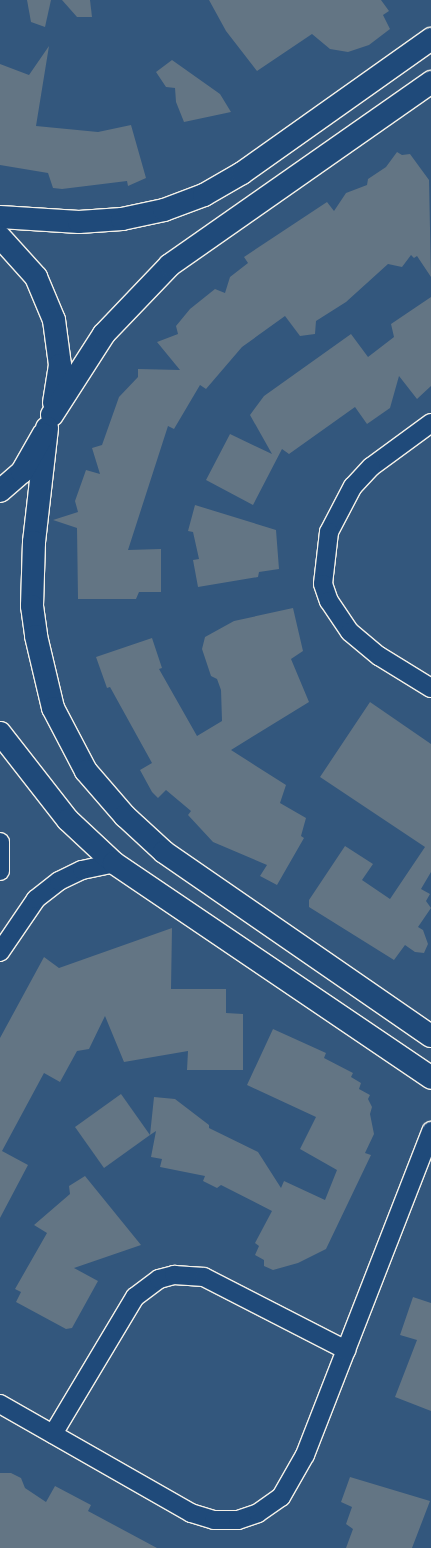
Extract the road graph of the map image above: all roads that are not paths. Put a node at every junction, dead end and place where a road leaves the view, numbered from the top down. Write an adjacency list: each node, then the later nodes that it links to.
1 (431, 39): 3 (street)
2 (431, 82): 5 (street)
3 (0, 217)
4 (0, 237): 5 (street)
5 (50, 422): 7 (street); 14 (street)
6 (431, 423): 8 (street)
7 (0, 491)
8 (431, 688)
9 (0, 733): 11 (street)
10 (0, 842): 12 (street)
11 (114, 862): 13 (street); 15 (street)
12 (0, 871)
13 (0, 952)
14 (431, 1036)
15 (431, 1078)
16 (431, 1131): 17 (street)
17 (346, 1350): 19 (street); 19 (street)
18 (0, 1404): 19 (street)
19 (53, 1434)

